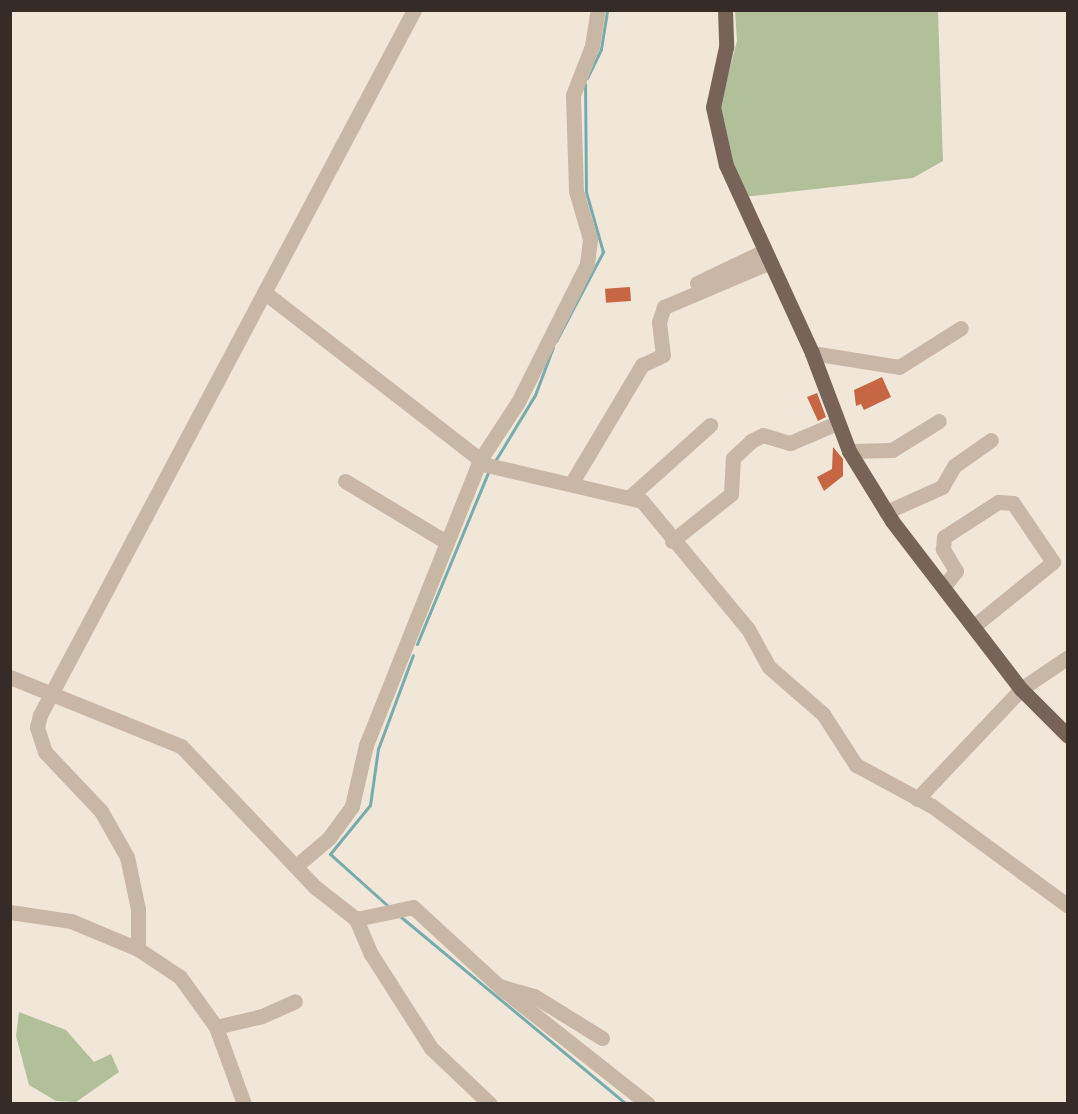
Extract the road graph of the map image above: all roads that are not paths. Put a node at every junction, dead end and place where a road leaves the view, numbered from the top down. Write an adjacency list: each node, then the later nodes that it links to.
1 (414, 10): 5 (street)
2 (598, 10): 13 (street)
3 (725, 10): 4 (main road)
4 (765, 258): 7 (main road); 15 (street)
5 (264, 292): 13 (street); 25 (street)
6 (961, 328): 7 (street)
7 (812, 353): 9 (main road)
8 (939, 421): 12 (street)
9 (837, 423): 12 (main road); 19 (street)
10 (710, 425): 16 (street)
11 (991, 440): 17 (street)
12 (849, 451): 17 (main road)
13 (480, 460): 15 (street); 18 (street)
14 (345, 481): 18 (street)
15 (571, 484): 16 (street)
16 (632, 495): 19 (street)
17 (886, 512): 20 (main road)
18 (446, 542): 28 (street)
19 (672, 542): 27 (street)
20 (945, 585): 21 (main road); 21 (street)
21 (975, 625): 24 (main road)
22 (1068, 657): 24 (street)
23 (10, 677): 25 (street)
24 (1021, 689): 26 (main road); 27 (street)
25 (52, 694): 28 (street); 32 (street)
26 (1068, 736)
27 (917, 799): 29 (street)
28 (296, 866): 31 (street)
29 (1068, 906)
30 (10, 912): 32 (street)
31 (356, 919): 33 (street); 38 (street)
32 (138, 949): 35 (street)
33 (499, 986): 36 (street); 39 (street)
34 (294, 1000): 35 (street)
35 (216, 1027): 37 (street)
36 (602, 1038)
37 (244, 1104)
38 (490, 1104)
39 (648, 1104)

